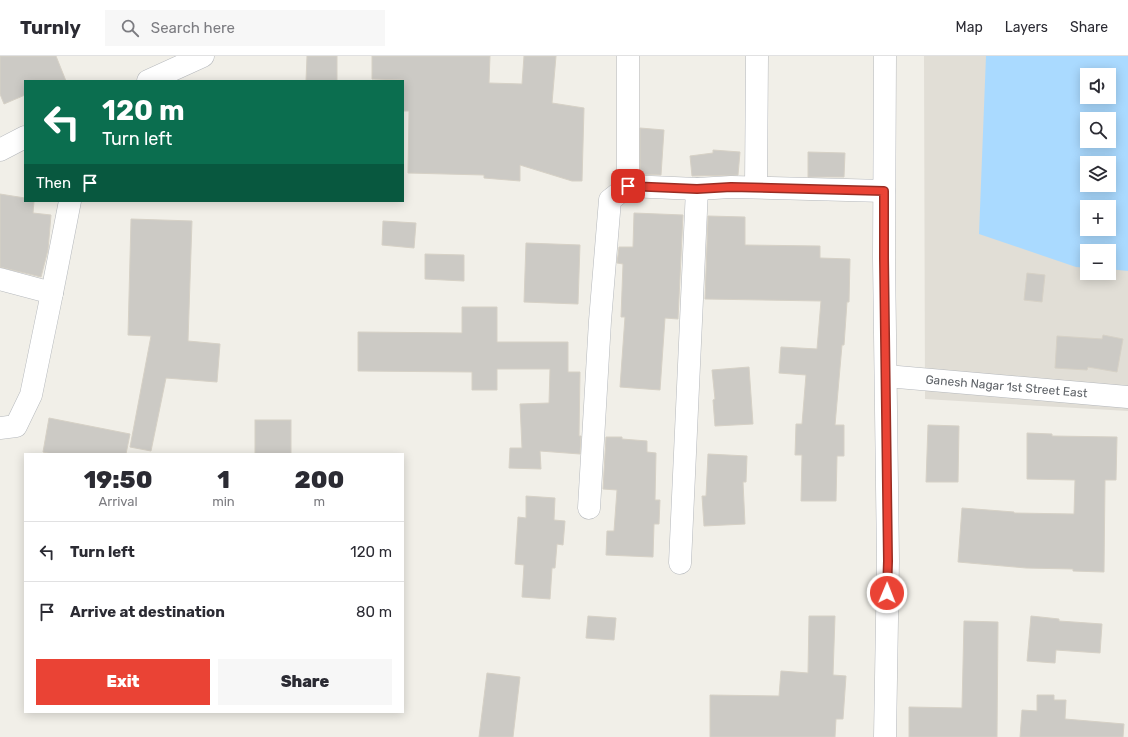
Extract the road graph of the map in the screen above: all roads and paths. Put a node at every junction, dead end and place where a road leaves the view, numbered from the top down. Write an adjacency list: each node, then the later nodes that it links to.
1 (203, 56): 5 (street)
2 (628, 56): 8 (street)
3 (757, 56): 9 (street)
4 (885, 56): 11 (street)
5 (150, 80)
6 (24, 138): 7 (street)
7 (0, 150)
8 (628, 186): 10 (street); 18 (street)
9 (756, 187): 10 (street); 11 (street)
10 (697, 189): 19 (street)
11 (884, 191): 15 (street)
12 (70, 202): 14 (street)
13 (0, 279): 14 (street)
14 (52, 293): 17 (street)
15 (886, 376): 16 (street, Ganesh Nagar 1st Street East); 20 (street)
16 (1128, 397)
17 (0, 428)
18 (589, 508)
19 (680, 563)
20 (885, 737)

